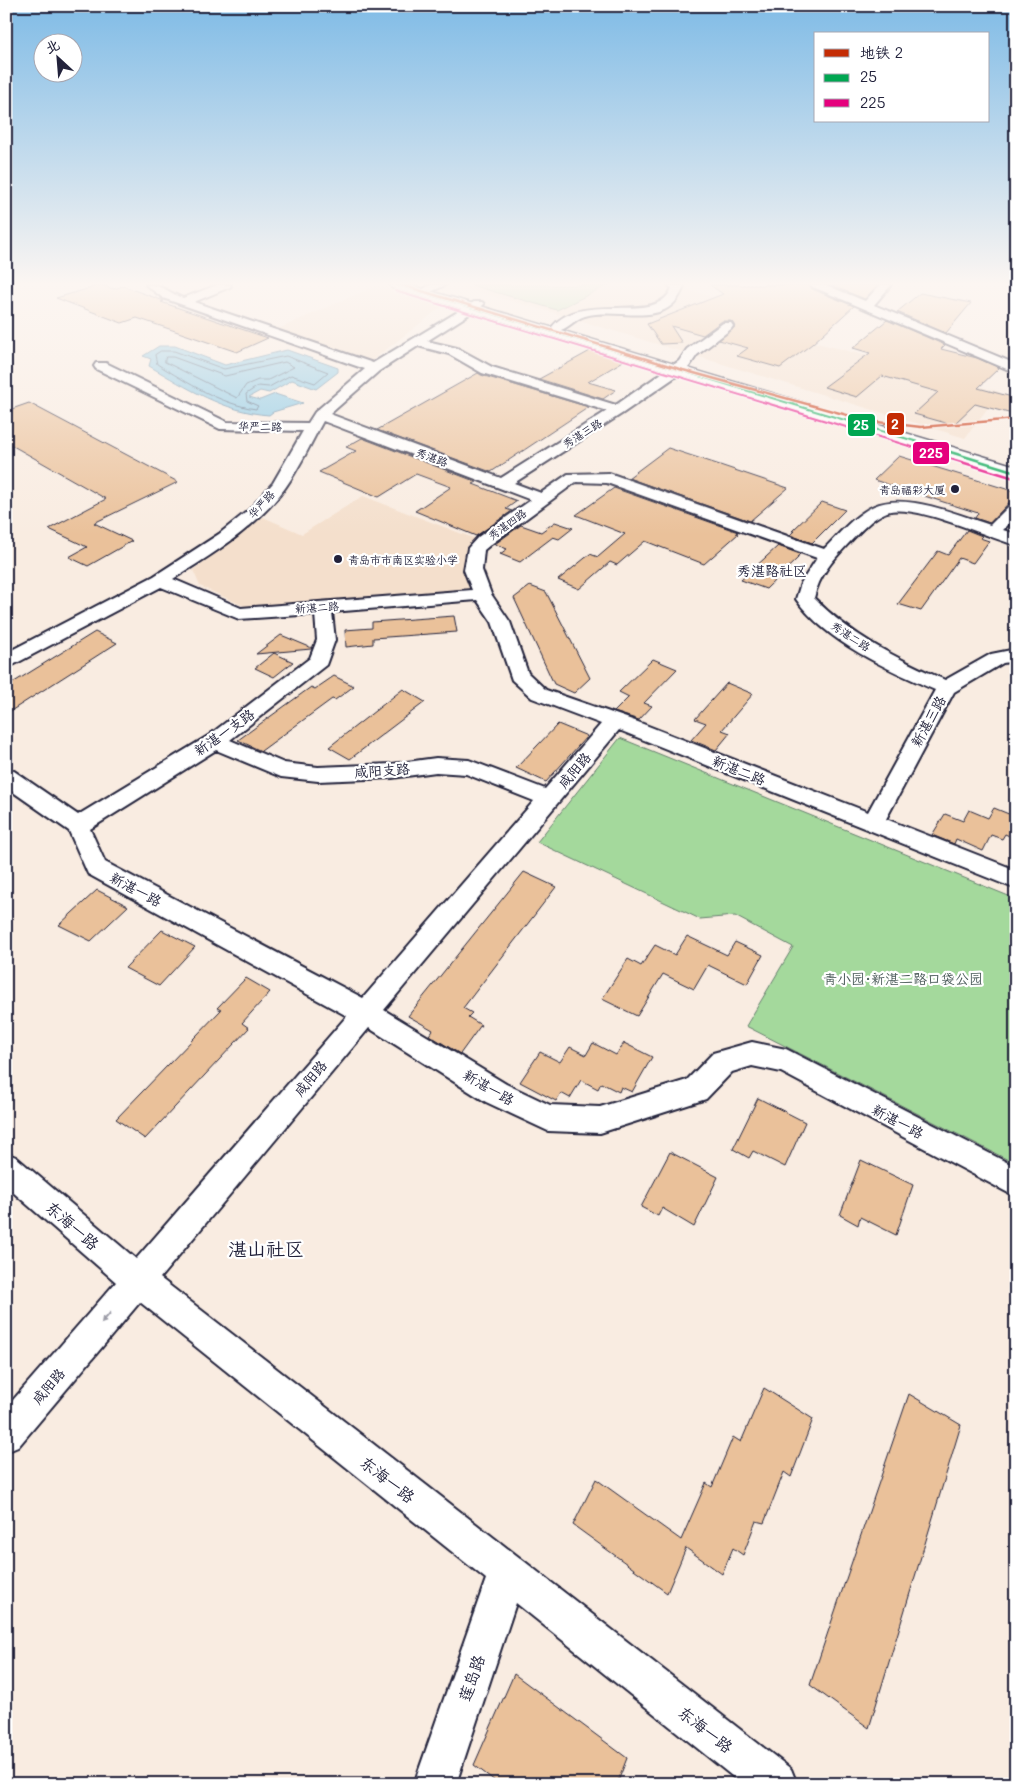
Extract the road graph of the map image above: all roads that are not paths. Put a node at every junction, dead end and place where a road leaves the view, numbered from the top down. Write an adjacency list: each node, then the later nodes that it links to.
1 (374, 368): 8 (street, 华严路)
2 (106, 369): 8 (street, 华严二路)
3 (483, 369): 7 (street)
4 (678, 369): 7 (street, 秀湛三路)
5 (685, 369): 9 (main road)
6 (685, 369): 10 (main road)
7 (618, 410): 11 (street, 秀湛三路)
8 (316, 421): 11 (street, 秀湛路); 17 (street, 华严路)
9 (1016, 463)
10 (1016, 472)
11 (503, 483): 12 (street, 秀湛路)
12 (538, 502): 16 (street, 秀湛四路); 18 (street, 秀湛四路)
13 (1016, 508): 14 (street)
14 (992, 532): 15 (street); 16 (street, 秀湛二路)
15 (1016, 540)
16 (827, 556): 23 (street, 秀湛二路)
17 (160, 580): 19 (street, 新湛二路); 22 (street, 华严路)
18 (482, 594): 19 (street, 新湛二路); 20 (street, 秀湛四路)
19 (323, 607): 25 (street, 新湛一支路)
20 (501, 622): 24 (street, 新湛二路)
21 (1016, 655): 23 (street, 新湛三路)
22 (6, 661)
23 (946, 688): 28 (street, 新湛三路)
24 (615, 721): 27 (street, 咸阳路); 28 (street, 新湛二路)
25 (215, 741): 27 (street, 咸阳支路); 29 (street, 新湛一支路)
26 (6, 776): 29 (street)
27 (549, 799): 31 (street, 咸阳路)
28 (873, 823): 30 (street, 新湛二路)
29 (78, 826): 31 (street, 新湛一路)
30 (1016, 880)
31 (366, 1013): 33 (street, 新湛一路); 34 (street, 咸阳路)
32 (6, 1167): 34 (street, 东海一路)
33 (1016, 1183)
34 (138, 1280): 35 (street, 咸阳路, one-way to 35); 36 (street, 东海一路)
35 (6, 1435)
36 (507, 1572): 37 (street, 莲岛路); 38 (street, 东海一路)
37 (435, 1784)
38 (776, 1784)

